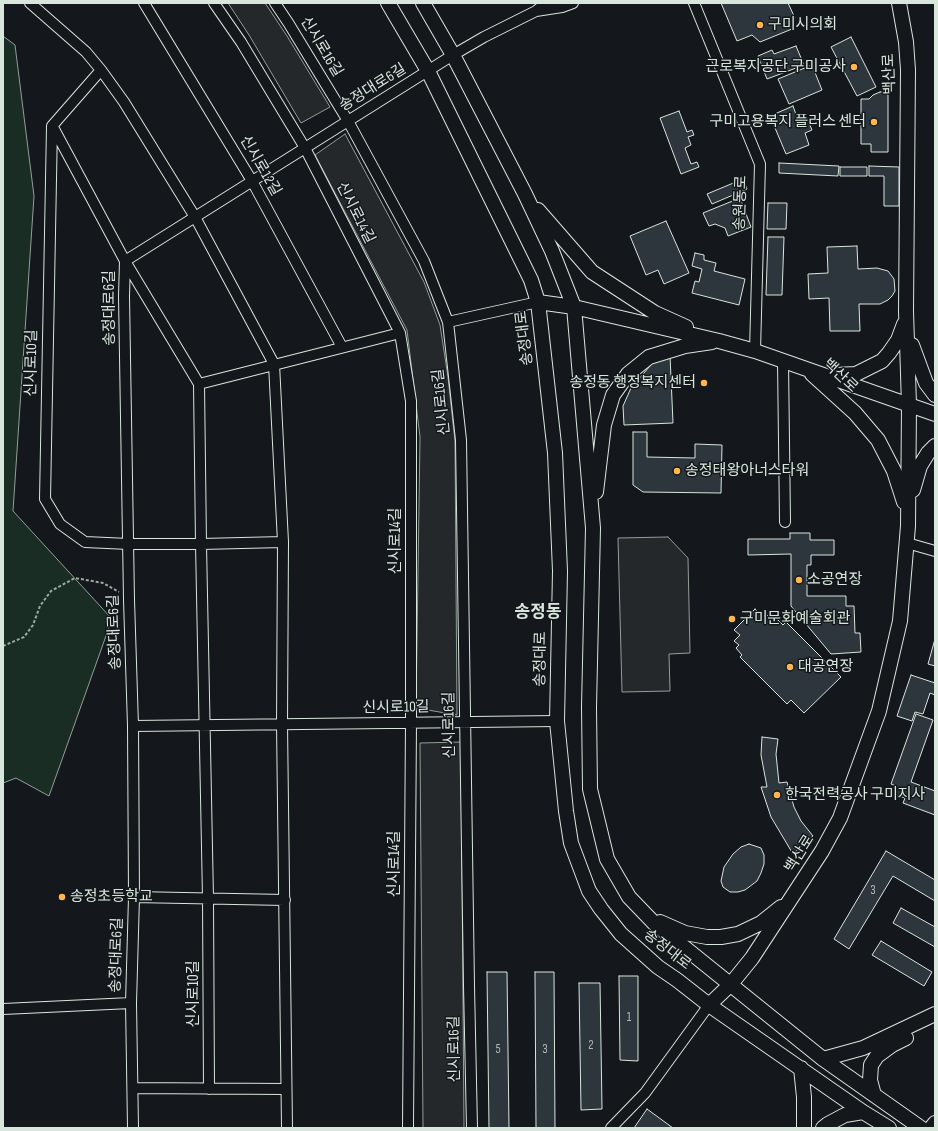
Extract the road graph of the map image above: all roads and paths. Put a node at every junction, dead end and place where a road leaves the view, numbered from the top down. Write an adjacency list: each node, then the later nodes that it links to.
1 (30, 3): 13 (street)
2 (144, 3): 18 (street, 신시로12길)
3 (214, 3): 17 (street, 신시로14길)
4 (275, 3): 15 (street, 신시로16길)
5 (388, 3): 14 (street, 송정대로)
6 (423, 3): 12 (street, 송정대로)
7 (546, 3): 11 (street)
8 (573, 3): 11 (street)
9 (694, 3): 29 (street, 송원동로)
10 (899, 3): 24 (street, 백산로)
11 (536, 11): 12 (street, 송정대로6길)
12 (453, 56): 14 (street, 송정대로6길); 19 (street, 송정대로)
13 (101, 70): 16 (street); 20 (street)
14 (428, 71): 15 (street, 송정대로6길); 22 (street, 송정대로)
15 (348, 121): 17 (street, 송정대로6길); 25 (street, 신시로16길)
16 (52, 126): 21 (street, 송정대로6길); 43 (street, 신시로10길)
17 (305, 148): 18 (street, 송정대로6길); 26 (street, 신시로14길)
18 (252, 181): 20 (street, 송정대로6길); 28 (street, 신시로12길)
19 (525, 194): 23 (street, 송정대로); 27 (street)
20 (195, 216): 21 (street, 송정대로6길); 31 (street)
21 (125, 261): 33 (street, 송정대로6길); 43 (street, 송정대로6길)
22 (538, 302): 23 (street); 25 (street); 48 (street, 송정대로)
23 (574, 307): 27 (street); 40 (street, 송정대로)
24 (906, 311): 32 (street, 백산로); 34 (street, 백산로); 35 (street, 백산로)
25 (448, 322): 49 (street, 신시로16길)
26 (400, 333): 28 (street); 50 (street, 신시로14길)
27 (719, 341): 29 (street); 40 (street)
28 (342, 347): 31 (street)
29 (755, 351): 30 (street)
30 (783, 361): 32 (street); 38 (street)
31 (274, 364): 33 (street); 41 (street)
32 (808, 369): 35 (street); 39 (street, 백산로)
33 (199, 384): 44 (street, 신시로10길)
34 (935, 395)
35 (909, 405): 36 (street); 39 (street, 백산로)
36 (935, 414)
37 (935, 446): 39 (street, 백산로)
38 (785, 522)
39 (908, 526): 42 (street, 백산로)
40 (592, 528): 58 (street, 송정대로)
41 (283, 542): 44 (street, 신시로10길); 51 (street)
42 (907, 543): 45 (street); 57 (street, 백산로)
43 (128, 544): 44 (street, 신시로10길); 46 (street, 송정대로6길)
44 (201, 544): 52 (street, 신시로10길)
45 (935, 550)
46 (128, 600): 47 (path); 53 (street, 송정대로6길)
47 (3, 646)
48 (557, 721): 49 (street, 신시로10길); 61 (street, 송정대로)
49 (465, 722): 50 (street, 신시로10길); 77 (street, 신시로16길)
50 (411, 723): 51 (street, 신시로10길); 76 (street, 신시로14길)
51 (282, 724): 52 (street, 신시로10길); 56 (street)
52 (205, 725): 53 (street, 신시로10길); 55 (street, 신시로10길)
53 (133, 726): 54 (street, 송정대로6길)
54 (134, 897): 55 (street); 60 (street, 송정대로6길)
55 (208, 898): 56 (street); 68 (street, 신시로10길)
56 (285, 900): 69 (street)
57 (791, 900): 58 (street); 59 (street, 백산로)
58 (646, 915): 59 (street, 송정대로)
59 (731, 984): 61 (street, 백산로); 65 (street, 송정대로)
60 (131, 1003): 62 (street, 송정대로6길); 67 (street, 송정대로6길)
61 (709, 1005): 66 (street, 송정대로); 78 (street, 백산로)
62 (3, 1009)
63 (935, 1014): 65 (street)
64 (935, 1024): 70 (street)
65 (823, 1059): 70 (street, 송정대로)
66 (801, 1068): 71 (street, 송정대로); 79 (street)
67 (133, 1088): 68 (street); 74 (street, 송정대로6길)
68 (209, 1088): 69 (street)
69 (286, 1089): 75 (street)
70 (874, 1095): 73 (street, 송정대로)
71 (864, 1112): 80 (street); 81 (street, 송정대로)
72 (935, 1123): 82 (street)
73 (918, 1126)
74 (134, 1128)
75 (287, 1128)
76 (408, 1128)
77 (472, 1128)
78 (610, 1128)
79 (804, 1128)
80 (823, 1128)
81 (889, 1128)
82 (931, 1128)

